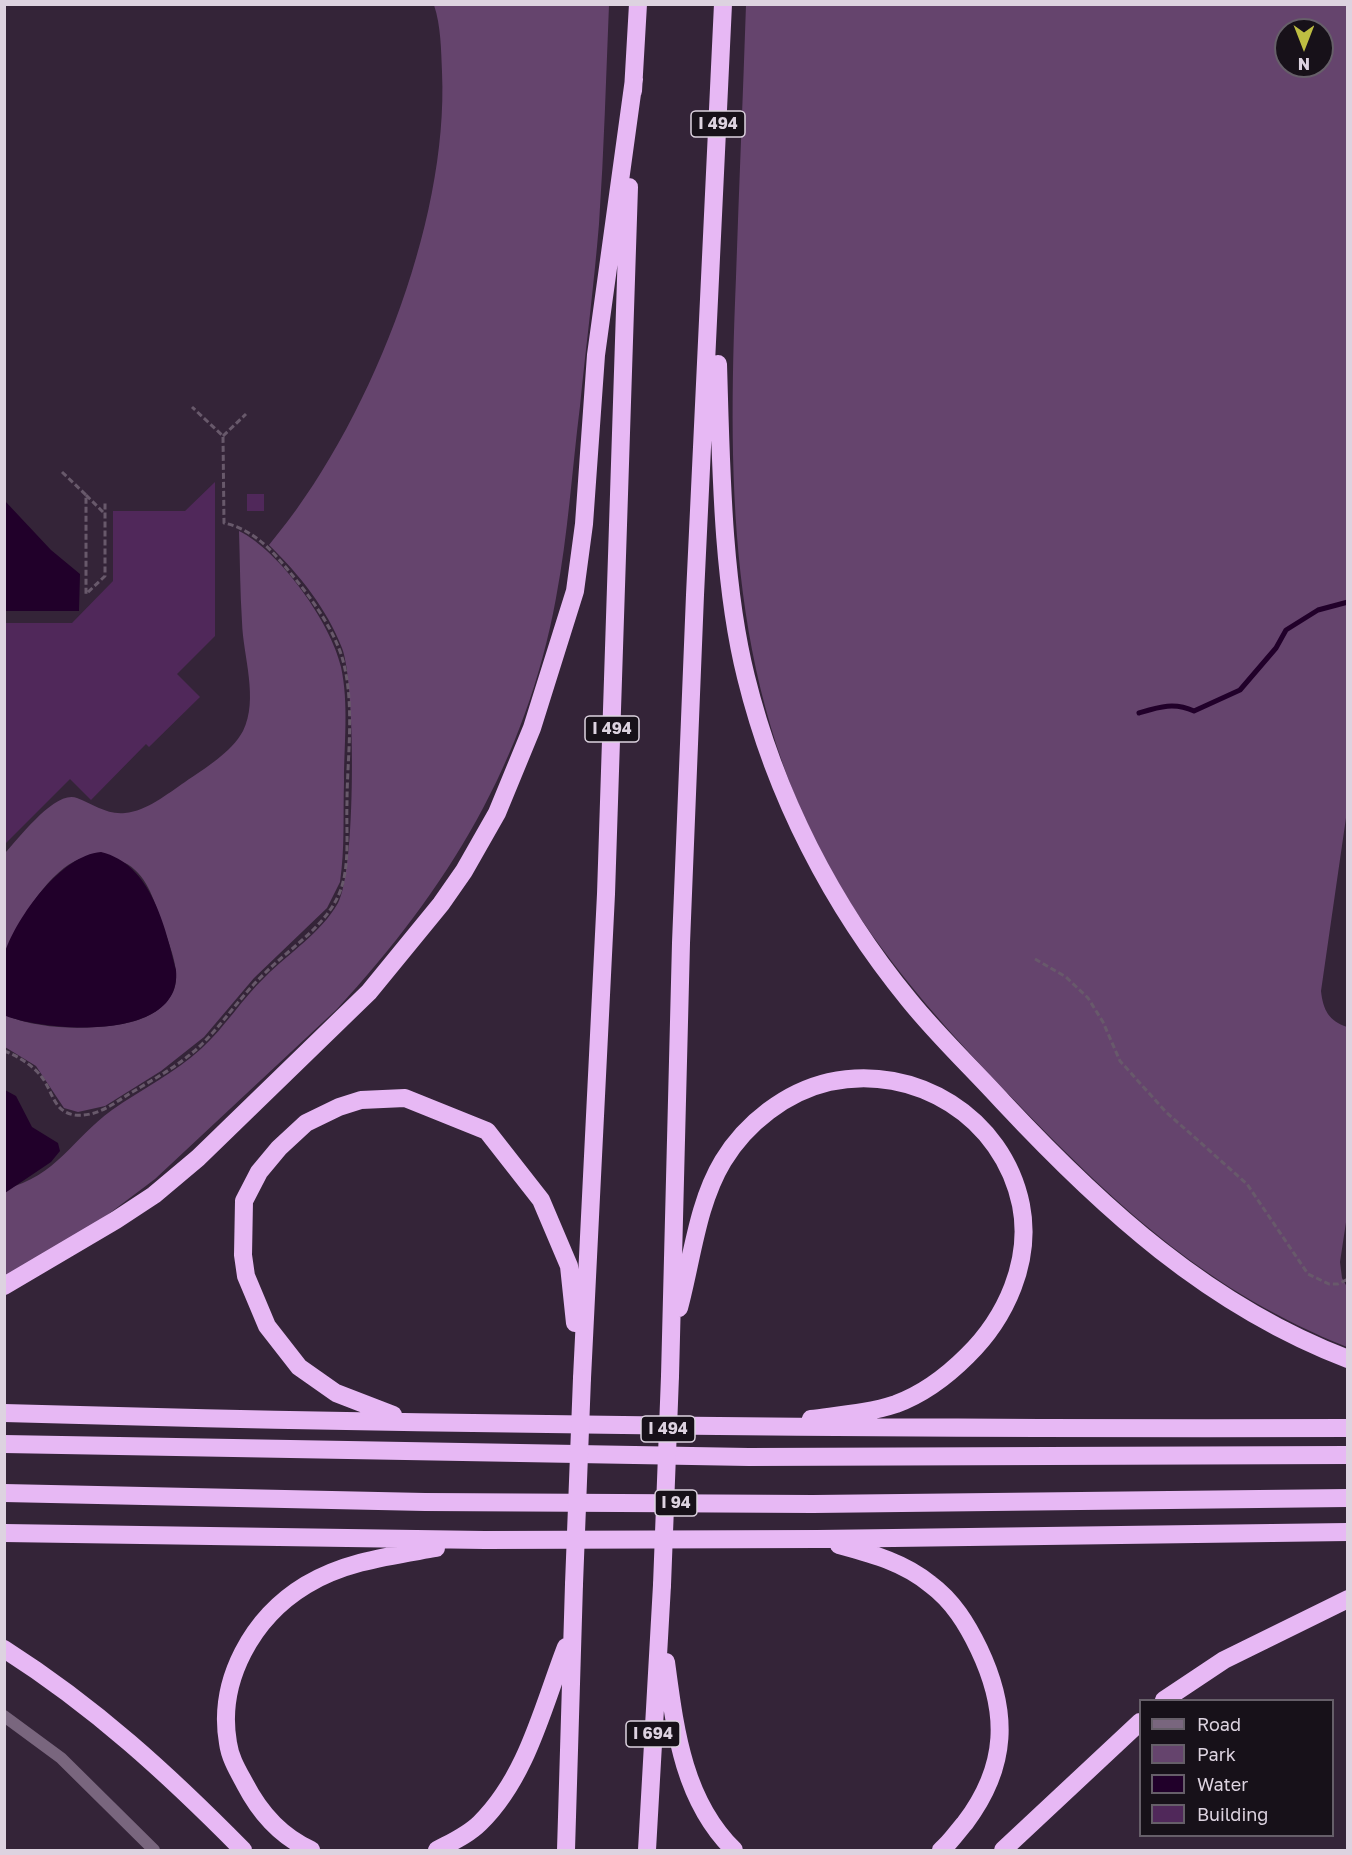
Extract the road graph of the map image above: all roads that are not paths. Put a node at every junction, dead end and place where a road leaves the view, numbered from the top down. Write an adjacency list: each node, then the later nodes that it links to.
1 (638, 4): 3 (highway, I 494)
2 (723, 4): 4 (highway, I 494)
3 (634, 79): 5 (highway); 8 (highway, I 494)
4 (713, 244): 6 (highway, I 494); 7 (highway)
5 (4, 1286)
6 (671, 1337): 11 (highway); 22 (highway, I 494, bridge)
7 (1347, 1359)
8 (582, 1378): 10 (highway); 23 (highway, bridge)
9 (4, 1413): 10 (highway)
10 (436, 1421): 11 (highway)
11 (750, 1426): 12 (highway)
12 (1347, 1428)
13 (4, 1444): 14 (highway)
14 (1347, 1455)
15 (4, 1493): 16 (highway, I 94)
16 (1347, 1498)
17 (1347, 1532): 19 (highway)
18 (4, 1533): 20 (highway)
19 (817, 1539): 20 (highway); 35 (highway)
20 (485, 1540): 30 (highway)
21 (1347, 1599): 25 (highway)
22 (660, 1618): 33 (highway, I 694); 34 (highway)
23 (572, 1634): 31 (highway); 32 (highway)
24 (4, 1649): 29 (highway)
25 (1167, 1699)
26 (4, 1716): 28 (street)
27 (1139, 1723): 36 (highway)
28 (154, 1851)
29 (243, 1851)
30 (311, 1851)
31 (437, 1851)
32 (566, 1851)
33 (647, 1851)
34 (734, 1851)
35 (941, 1851)
36 (1003, 1851)

